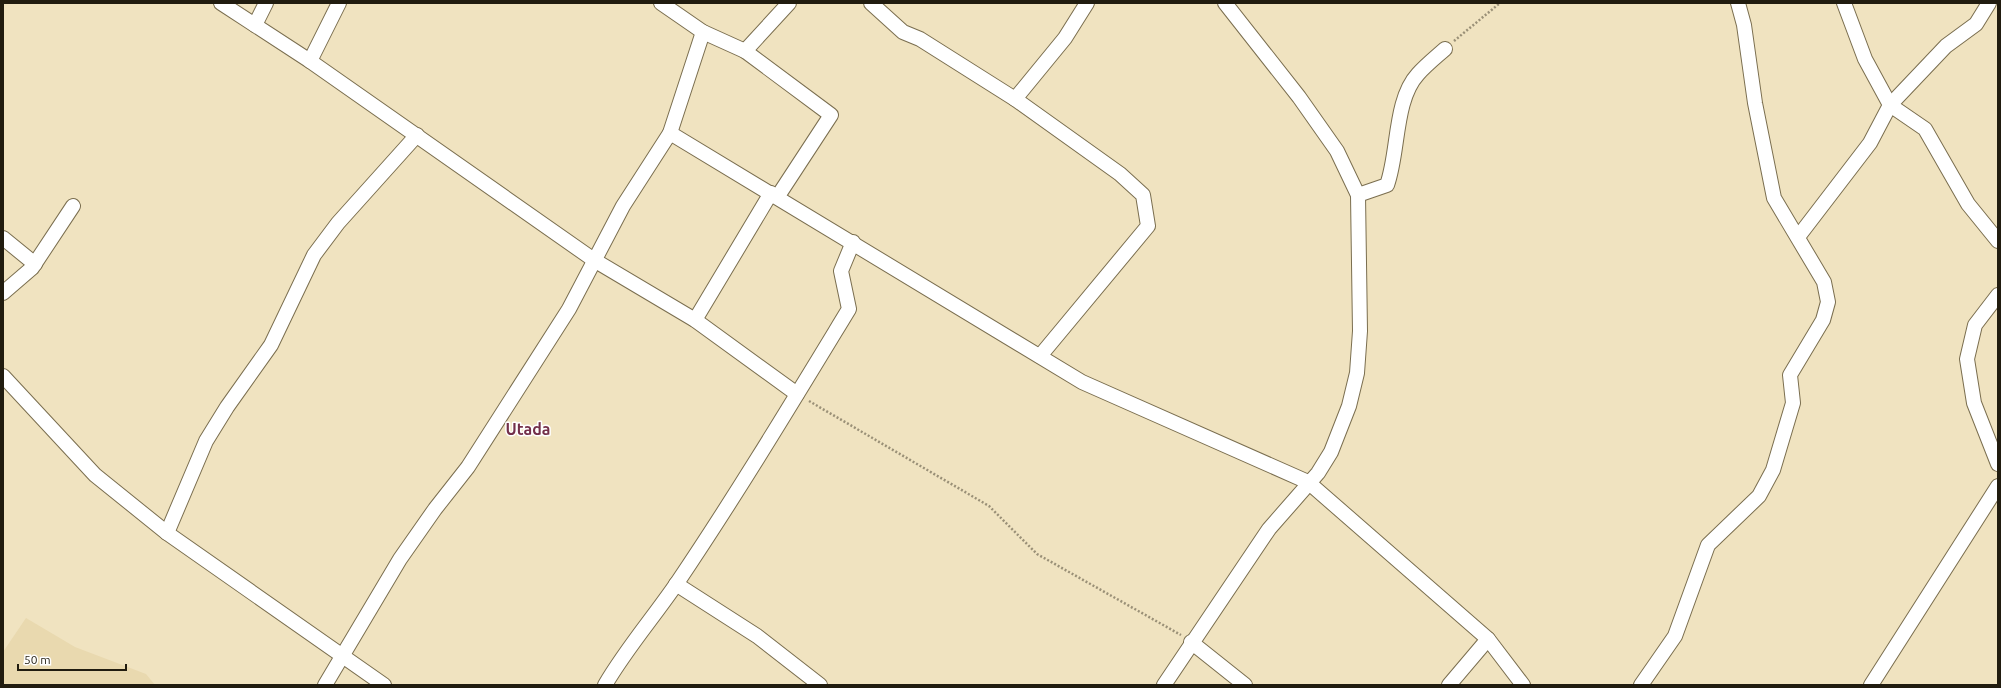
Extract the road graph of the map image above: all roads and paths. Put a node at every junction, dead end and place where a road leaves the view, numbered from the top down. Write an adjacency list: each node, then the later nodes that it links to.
1 (221, 3): 14 (street)
2 (266, 3): 14 (street)
3 (339, 3): 18 (street)
4 (661, 3): 15 (street)
5 (789, 3): 17 (street)
6 (871, 3): 19 (street)
7 (1087, 3): 19 (street)
8 (1225, 3): 24 (street)
9 (1500, 3): 16 (path)
10 (1738, 3): 26 (street)
11 (1844, 3): 20 (street)
12 (1989, 3): 13 (street); 20 (street)
13 (1998, 7)
14 (255, 25): 18 (street)
15 (703, 32): 17 (street); 21 (street)
16 (1445, 49): 24 (street)
17 (745, 51): 23 (street)
18 (310, 61): 22 (street)
19 (1015, 99): 35 (street)
20 (1890, 105): 26 (street); 28 (street)
21 (670, 133): 23 (street); 30 (street)
22 (417, 135): 30 (street); 41 (street)
23 (775, 194): 29 (street); 34 (street)
24 (1358, 195): 39 (street)
25 (73, 206): 31 (street)
26 (1798, 237): 54 (street)
27 (3, 238): 31 (street)
28 (1998, 241)
29 (853, 242): 35 (street); 37 (street)
30 (594, 260): 34 (street); 45 (street)
31 (35, 264): 32 (street)
32 (3, 293)
33 (1998, 295): 38 (street)
34 (694, 320): 37 (street)
35 (1040, 356): 39 (street)
36 (3, 376): 41 (street)
37 (797, 394): 42 (street); 44 (path)
38 (1998, 464)
39 (1308, 482): 43 (street); 44 (street)
40 (1998, 486): 55 (street)
41 (167, 533): 45 (street)
42 (676, 584): 48 (street); 49 (street)
43 (1488, 640): 52 (street); 53 (street)
44 (1191, 642): 50 (street); 51 (street)
45 (343, 657): 46 (street); 47 (street)
46 (325, 685)
47 (384, 685)
48 (605, 685)
49 (820, 685)
50 (1164, 685)
51 (1245, 685)
52 (1449, 685)
53 (1523, 685)
54 (1641, 685)
55 (1871, 685)

